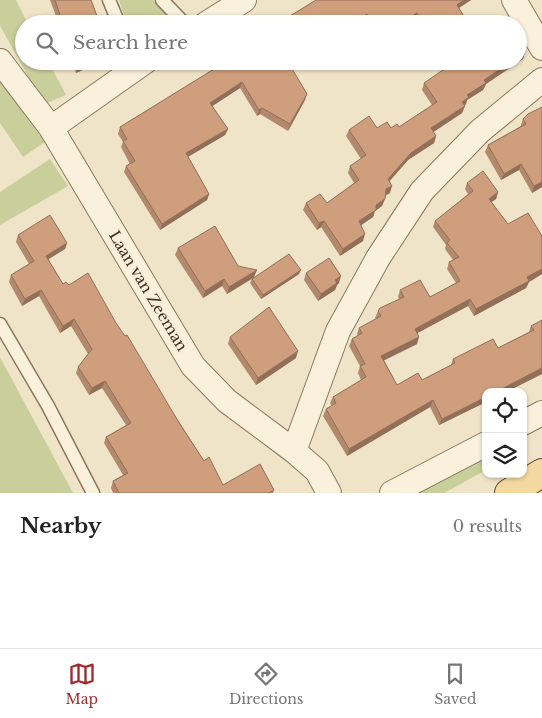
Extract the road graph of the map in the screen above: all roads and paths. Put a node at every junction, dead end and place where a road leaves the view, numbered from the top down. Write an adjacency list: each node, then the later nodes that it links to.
1 (109, 0): 5 (lane)
2 (162, 0): 6 (lane)
3 (244, 0): 7 (street)
4 (514, 0): 8 (street)
5 (116, 15)
6 (176, 15)
7 (220, 15)
8 (523, 15)
9 (527, 22): 10 (street)
10 (542, 48)
11 (0, 60): 14 (street, Laan van Zeeman)
12 (130, 70): 14 (street)
13 (542, 80): 19 (street)
14 (51, 128): 19 (street, Laan van Zeeman)
15 (0, 324): 21 (lane)
16 (542, 413): 17 (street)
17 (527, 421)
18 (482, 446): 23 (street)
19 (294, 451): 22 (street, Laan van Zeeman)
20 (542, 473): 24 (main road)
21 (93, 493)
22 (329, 493)
23 (392, 493)
24 (509, 493)

